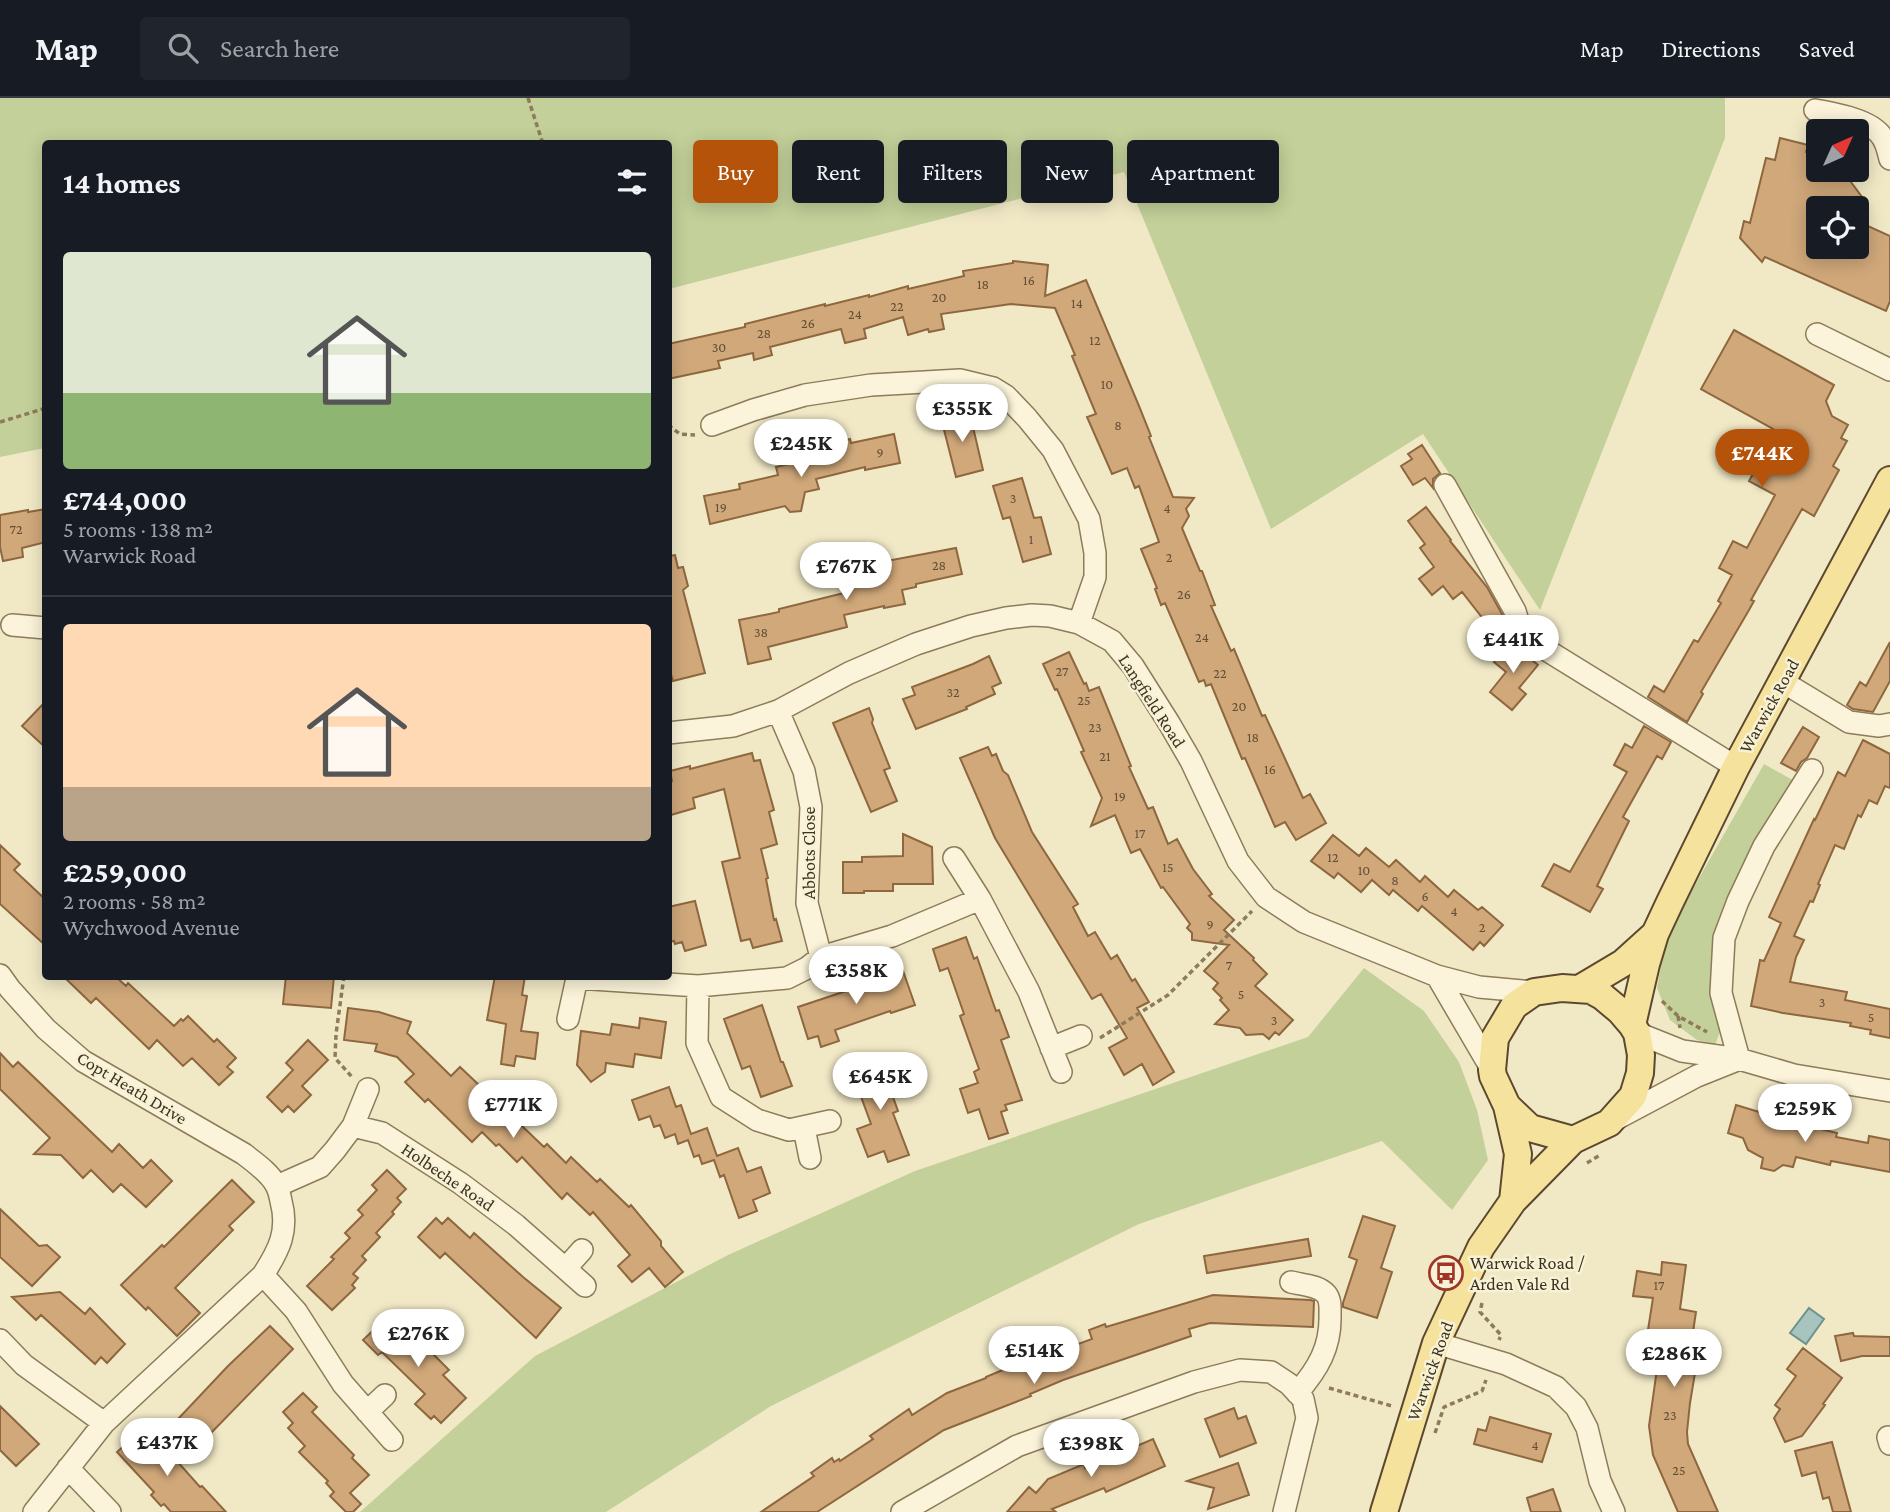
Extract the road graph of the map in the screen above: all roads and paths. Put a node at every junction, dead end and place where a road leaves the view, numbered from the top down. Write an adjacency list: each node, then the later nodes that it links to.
1 (528, 98): 3 (path)
2 (1815, 110): 4 (street)
3 (542, 140)
4 (1890, 159)
5 (1817, 334): 6 (street)
6 (1890, 370)
7 (42, 409): 8 (path)
8 (0, 422)
9 (712, 425): 12 (street)
10 (1890, 480): 15 (main road, Warwick Road)
11 (1445, 485): 19 (street)
12 (1079, 623): 16 (street, Langfield Road); 22 (street, Langfield Road)
13 (12, 625): 14 (street)
14 (42, 628)
15 (1783, 682): 17 (street); 19 (main road, Warwick Road)
16 (778, 710): 18 (street, Langfield Road); 25 (street, Abbots Close)
17 (1890, 724)
18 (672, 733)
19 (1736, 767): 24 (main road, Warwick Road)
20 (1812, 769): 38 (street)
21 (954, 858): 23 (street)
22 (1266, 897): 27 (street, Langfield Road); 37 (path)
23 (980, 899): 25 (street); 39 (street)
24 (1655, 934): 31 (main road, Warwick Road); 33 (main road, Warwick Road)
25 (821, 957): 32 (street)
26 (0, 975): 52 (street, Copt Heath Drive)
27 (1437, 976): 34 (street, Langfield Road); 41 (street)
28 (343, 980): 43 (path)
29 (576, 980): 35 (street)
30 (617, 980): 32 (street)
31 (1642, 981): 36 (main road, Warwick Road); 38 (path)
32 (698, 986): 48 (street)
33 (1581, 988): 34 (main road, Warwick Road); 36 (main road)
34 (1534, 992): 41 (main road, Warwick Road)
35 (568, 1019)
36 (1634, 1029): 40 (street); 49 (main road, Warwick Road)
37 (1080, 1036): 39 (street)
38 (1733, 1037): 40 (street)
39 (1051, 1048): 42 (street)
40 (1739, 1059): 44 (street); 49 (street)
41 (1492, 1070): 45 (main road, Warwick Road)
42 (1061, 1072)
43 (368, 1089): 47 (street)
44 (1890, 1091)
45 (1507, 1106): 49 (main road, Warwick Road); 53 (main road, Warwick Road)
46 (830, 1121): 48 (street)
47 (353, 1126): 52 (street); 55 (street, Holbeche Road)
48 (804, 1128): 50 (street)
49 (1592, 1131): 51 (path); 53 (main road, Warwick Road)
50 (810, 1158)
51 (1577, 1168)
52 (277, 1186): 56 (street)
53 (1513, 1200): 61 (main road, Warwick Road)
54 (582, 1250): 55 (street)
55 (566, 1268): 58 (street, Holbeche Road)
56 (263, 1275): 66 (street); 67 (street)
57 (1290, 1282): 63 (street)
58 (585, 1286)
59 (1483, 1301): 62 (path)
60 (0, 1340): 67 (street)
61 (1436, 1343): 62 (street); 75 (main road, Warwick Road)
62 (1493, 1360): 69 (path); 76 (street)
63 (1301, 1388): 65 (path); 71 (street); 74 (street)
64 (385, 1395): 66 (street)
65 (1397, 1407)
66 (367, 1412): 68 (street)
67 (104, 1423): 70 (street)
68 (392, 1440)
69 (1432, 1443)
70 (68, 1468): 72 (street); 73 (street)
71 (913, 1509)
72 (34, 1512)
73 (110, 1512)
74 (1284, 1512)
75 (1384, 1512)
76 (1614, 1512)

